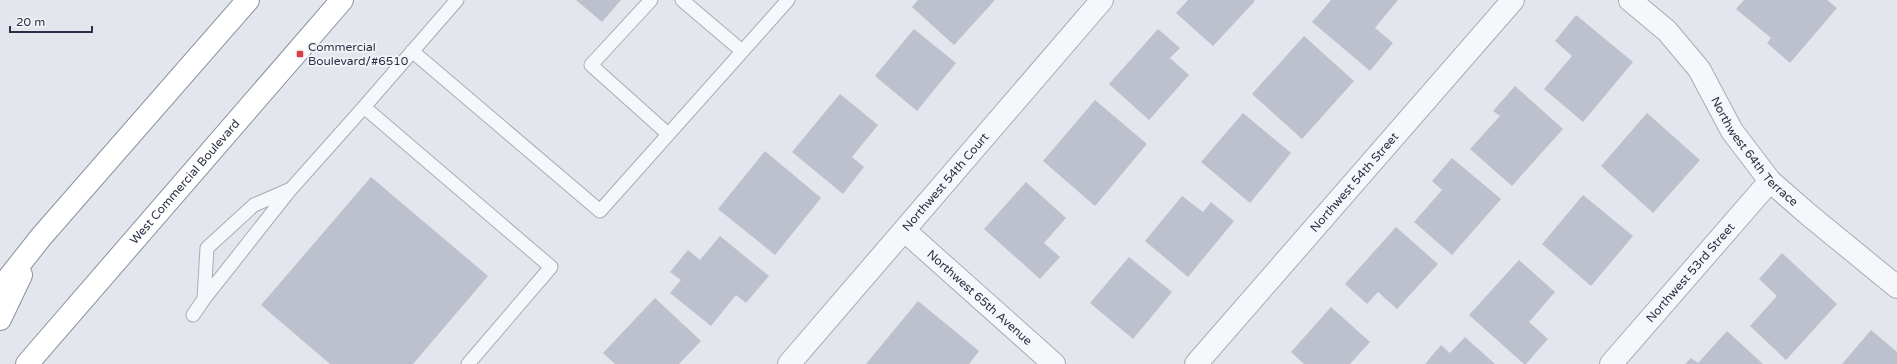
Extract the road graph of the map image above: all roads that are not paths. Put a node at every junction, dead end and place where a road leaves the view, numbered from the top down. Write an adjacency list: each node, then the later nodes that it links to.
1 (248, 0): 17 (highway)
2 (342, 0): 23 (highway, West Commercial Boulevard)
3 (457, 0): 10 (lane)
4 (651, 0): 13 (lane)
5 (682, 0): 11 (lane)
6 (788, 0): 11 (lane)
7 (1102, 0): 16 (street, Northwest 54th Court)
8 (1513, 0): 27 (street, Northwest 54th Street)
9 (1630, 0): 14 (street, Northwest 64th Terrace)
10 (412, 52): 12 (lane); 13 (lane)
11 (742, 52): 13 (lane)
12 (364, 107): 15 (lane); 24 (lane)
13 (668, 134)
14 (1770, 181): 18 (street, Northwest 64th Terrace); 28 (street, Northwest 53rd Street)
15 (291, 189): 20 (lane); 20 (lane)
16 (905, 231): 25 (street, Northwest 54th Court); 26 (street, Northwest 65th Avenue)
17 (41, 237): 19 (highway); 22 (highway)
18 (1897, 287)
19 (0, 289)
20 (204, 299): 21 (lane)
21 (193, 315)
22 (0, 319)
23 (27, 364)
24 (468, 364)
25 (789, 364)
26 (1054, 364)
27 (1196, 364)
28 (1611, 364)

